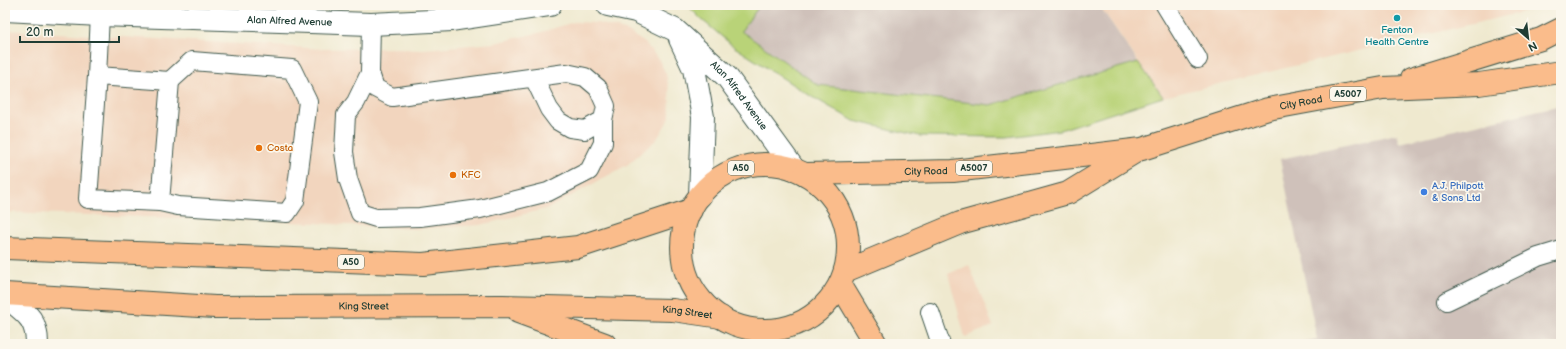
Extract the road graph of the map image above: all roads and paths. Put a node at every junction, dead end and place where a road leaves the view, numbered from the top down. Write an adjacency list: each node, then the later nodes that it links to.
1 (550, 5): 6 (street, Alan Alfred Avenue)
2 (608, 5): 4 (street, Alan Alfred Avenue)
3 (1165, 5): 12 (lane)
4 (637, 8): 11 (street, Alan Alfred Avenue)
5 (5, 10): 8 (street, Alan Alfred Avenue)
6 (447, 12): 9 (street, Alan Alfred Avenue)
7 (284, 13): 8 (street, Alan Alfred Avenue); 9 (street, Alan Alfred Avenue)
8 (100, 15): 15 (lane)
9 (371, 24): 14 (lane)
10 (1561, 29): 18 (main road, A5007)
11 (675, 30): 21 (street, Alan Alfred Avenue); 23 (street, Alan Alfred Avenue)
12 (1198, 58)
13 (1561, 72): 18 (main road, City Road / A5007)
14 (370, 73): 16 (lane); 19 (lane)
15 (97, 76): 17 (lane); 22 (lane)
16 (534, 78): 19 (lane); 19 (lane)
17 (170, 81): 22 (lane); 22 (lane)
18 (1383, 88): 20 (main road, City Road / A5007)
19 (603, 120)
20 (1142, 149): 21 (main road, City Road / A5007); 26 (main road, City Road / A5007)
21 (800, 172): 23 (main road, A50); 26 (main road, A50)
22 (160, 202)
23 (696, 203): 24 (main road, A50); 31 (main road, A50)
24 (5, 248)
25 (1561, 250): 28 (lane)
26 (842, 277): 31 (main road, A50); 35 (main road)
27 (5, 295): 29 (main road, King Street / A50); 32 (street)
28 (1447, 301)
29 (502, 306): 31 (main road, King Street / A50); 33 (main road, A50)
30 (930, 312): 36 (lane)
31 (730, 321): 34 (main road, A50)
32 (37, 344)
33 (605, 344)
34 (764, 344)
35 (876, 344)
36 (941, 344)

